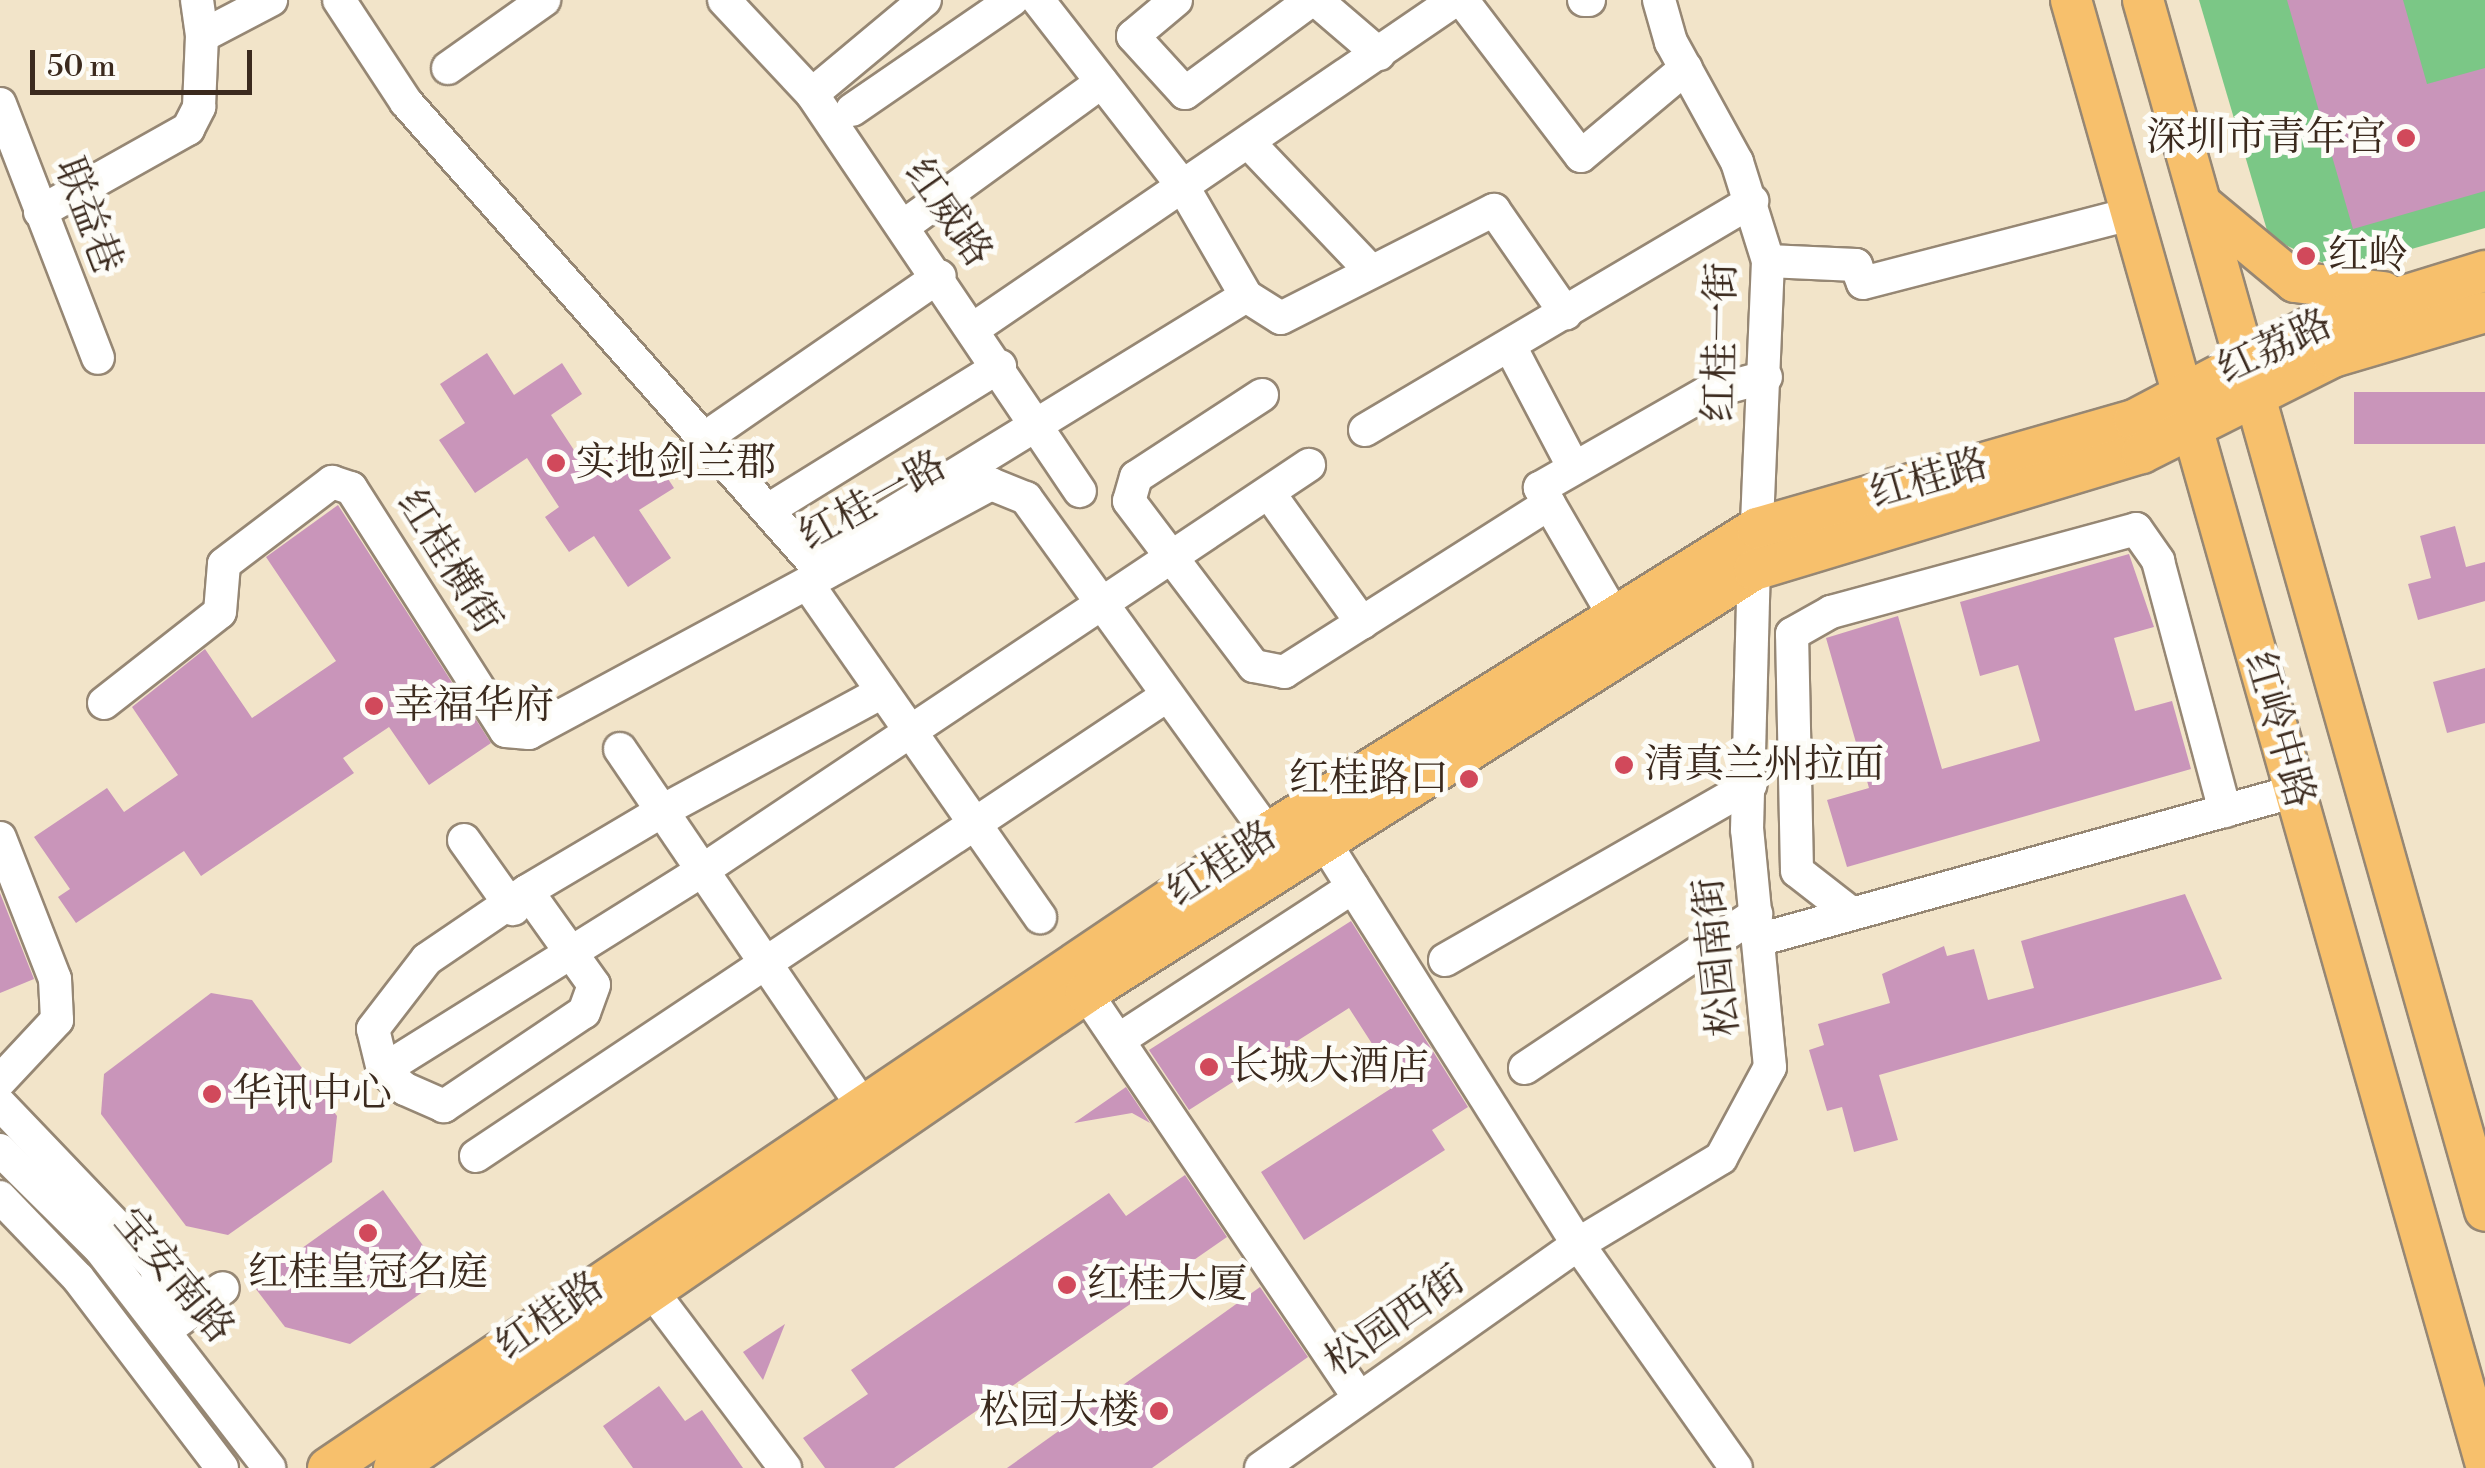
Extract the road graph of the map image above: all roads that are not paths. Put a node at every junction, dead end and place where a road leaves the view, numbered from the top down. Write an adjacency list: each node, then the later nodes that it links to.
1 (197, 0): 15 (street)
2 (271, 0): 15 (street)
3 (339, 0): 48 (street)
4 (544, 0): 17 (street)
5 (724, 0): 20 (street, 红威路)
6 (926, 0): 20 (street)
7 (1012, 0): 22 (street)
8 (1038, 0): 19 (street)
9 (1176, 0): 10 (street)
10 (1313, 0): 16 (street)
11 (1459, 0): 16 (street); 18 (street)
12 (1658, 0): 18 (street, 红桂一街)
13 (2071, 0): 28 (main road, 红岭中路)
14 (2143, 0): 26 (main road, 红岭中路)
15 (202, 36): 27 (street)
16 (1379, 54): 23 (street)
17 (448, 68)
18 (1686, 68): 25 (street, 红桂一街)
19 (1102, 82): 24 (street); 29 (street)
20 (812, 94): 29 (street, 红威路)
21 (0, 104): 27 (street, 联益巷)
22 (852, 110)
23 (1250, 144): 24 (street); 31 (street)
24 (1182, 185): 35 (street); 38 (street)
25 (1752, 201): 30 (street, 红桂一街); 37 (street)
26 (2202, 204): 34 (main road); 43 (main road, 红岭中路)
27 (40, 212): 40 (street, 联益巷)
28 (2133, 213): 30 (street); 45 (main road, 红岭中路)
29 (905, 226): 33 (street, 红威路)
30 (1768, 262): 42 (street, 红桂一街)
31 (1370, 271): 35 (street); 37 (street)
32 (2485, 272): 34 (main road, 红荔路)
33 (940, 276): 38 (street, 红威路); 48 (street)
34 (2413, 292): 43 (main road, 红荔路)
35 (1246, 296): 46 (street)
36 (2485, 312): 43 (main road, 红荔路)
37 (1566, 314): 39 (street)
38 (976, 326): 41 (street, 红威路)
39 (1512, 350): 47 (street); 50 (street)
40 (98, 358)
41 (1000, 366): 46 (street, 红威路); 54 (street)
42 (1766, 377): 50 (street); 55 (street, 红桂一街)
43 (2247, 378): 45 (main road, 红荔路); 97 (main road, 红岭中路)
44 (1262, 395): 56 (street)
45 (2187, 409): 55 (main road, 红桂路); 57 (main road, 红桂路); 71 (main road, 红岭中路)
46 (1036, 425): 51 (street, 红威路); 54 (street)
47 (1364, 430)
48 (705, 438): 54 (street)
49 (1309, 465): 52 (street)
50 (1574, 468): 53 (street)
51 (1080, 491)
52 (1269, 493): 56 (street); 61 (street)
53 (1550, 504): 60 (street); 61 (street)
54 (768, 510)
55 (1758, 528): 60 (main road, 红桂路)
56 (1174, 560): 59 (street); 61 (street)
57 (1754, 570): 66 (street, 松园南街); 77 (main road, 红桂路)
58 (808, 586): 59 (street, 红桂一路); 62 (street); 65 (street, 红桂一路)
59 (1102, 604): 63 (street, 红桂一路); 68 (street)
60 (1613, 614): 75 (main road, 红桂路)
61 (1362, 624)
62 (882, 692): 68 (street); 72 (street)
63 (1168, 695): 74 (street); 75 (street, 红桂一路)
64 (104, 703): 65 (street, 红桂横街)
65 (557, 718)
66 (1750, 732): 67 (street); 70 (street, 松园南街)
67 (1794, 732): 73 (street); 82 (street)
68 (910, 733): 74 (street); 79 (street)
69 (620, 749): 72 (street)
70 (1750, 785): 84 (street, 松园南街); 86 (street)
71 (2296, 791): 73 (street); 105 (main road, 红岭中路)
72 (664, 810): 79 (street); 81 (street)
73 (2225, 810): 82 (street)
74 (977, 821): 83 (street); 87 (street)
75 (1268, 833): 93 (main road, 红桂路)
76 (0, 838): 92 (street)
77 (1322, 838): 80 (street); 88 (main road, 红桂路)
78 (464, 840): 81 (street)
79 (703, 870): 85 (street); 87 (street)
80 (1353, 888): 89 (street); 100 (street)
81 (520, 900): 85 (street); 91 (street)
82 (1851, 914): 84 (street)
83 (1040, 918)
84 (1757, 927): 90 (street); 100 (street, 松园南街)
85 (568, 950): 91 (street); 91 (street)
86 (1444, 960)
87 (766, 962): 93 (street); 96 (street)
88 (1086, 993): 89 (street); 102 (main road, 红桂路)
89 (1120, 1039): 104 (street)
90 (1525, 1068)
91 (382, 1070)
92 (0, 1081)
93 (861, 1103): 108 (main road, 红桂路)
94 (0, 1104): 103 (street)
95 (0, 1150): 103 (street, 宝安南路)
96 (476, 1156)
97 (2478, 1159): 99 (main road, 红岭中路)
98 (0, 1197): 106 (street, 宝安南路)
99 (2485, 1211)
100 (1578, 1244): 104 (street, 松园西街); 112 (street)
101 (222, 1288): 103 (street)
102 (652, 1290): 109 (main road, 红桂路); 110 (street)
103 (167, 1328): 107 (street, 宝安南路)
104 (1360, 1398): 111 (street, 松园西街)
105 (2485, 1460)
106 (222, 1468)
107 (269, 1468)
108 (328, 1468)
109 (394, 1468)
110 (784, 1468)
111 (1260, 1468)
112 (1736, 1468)

